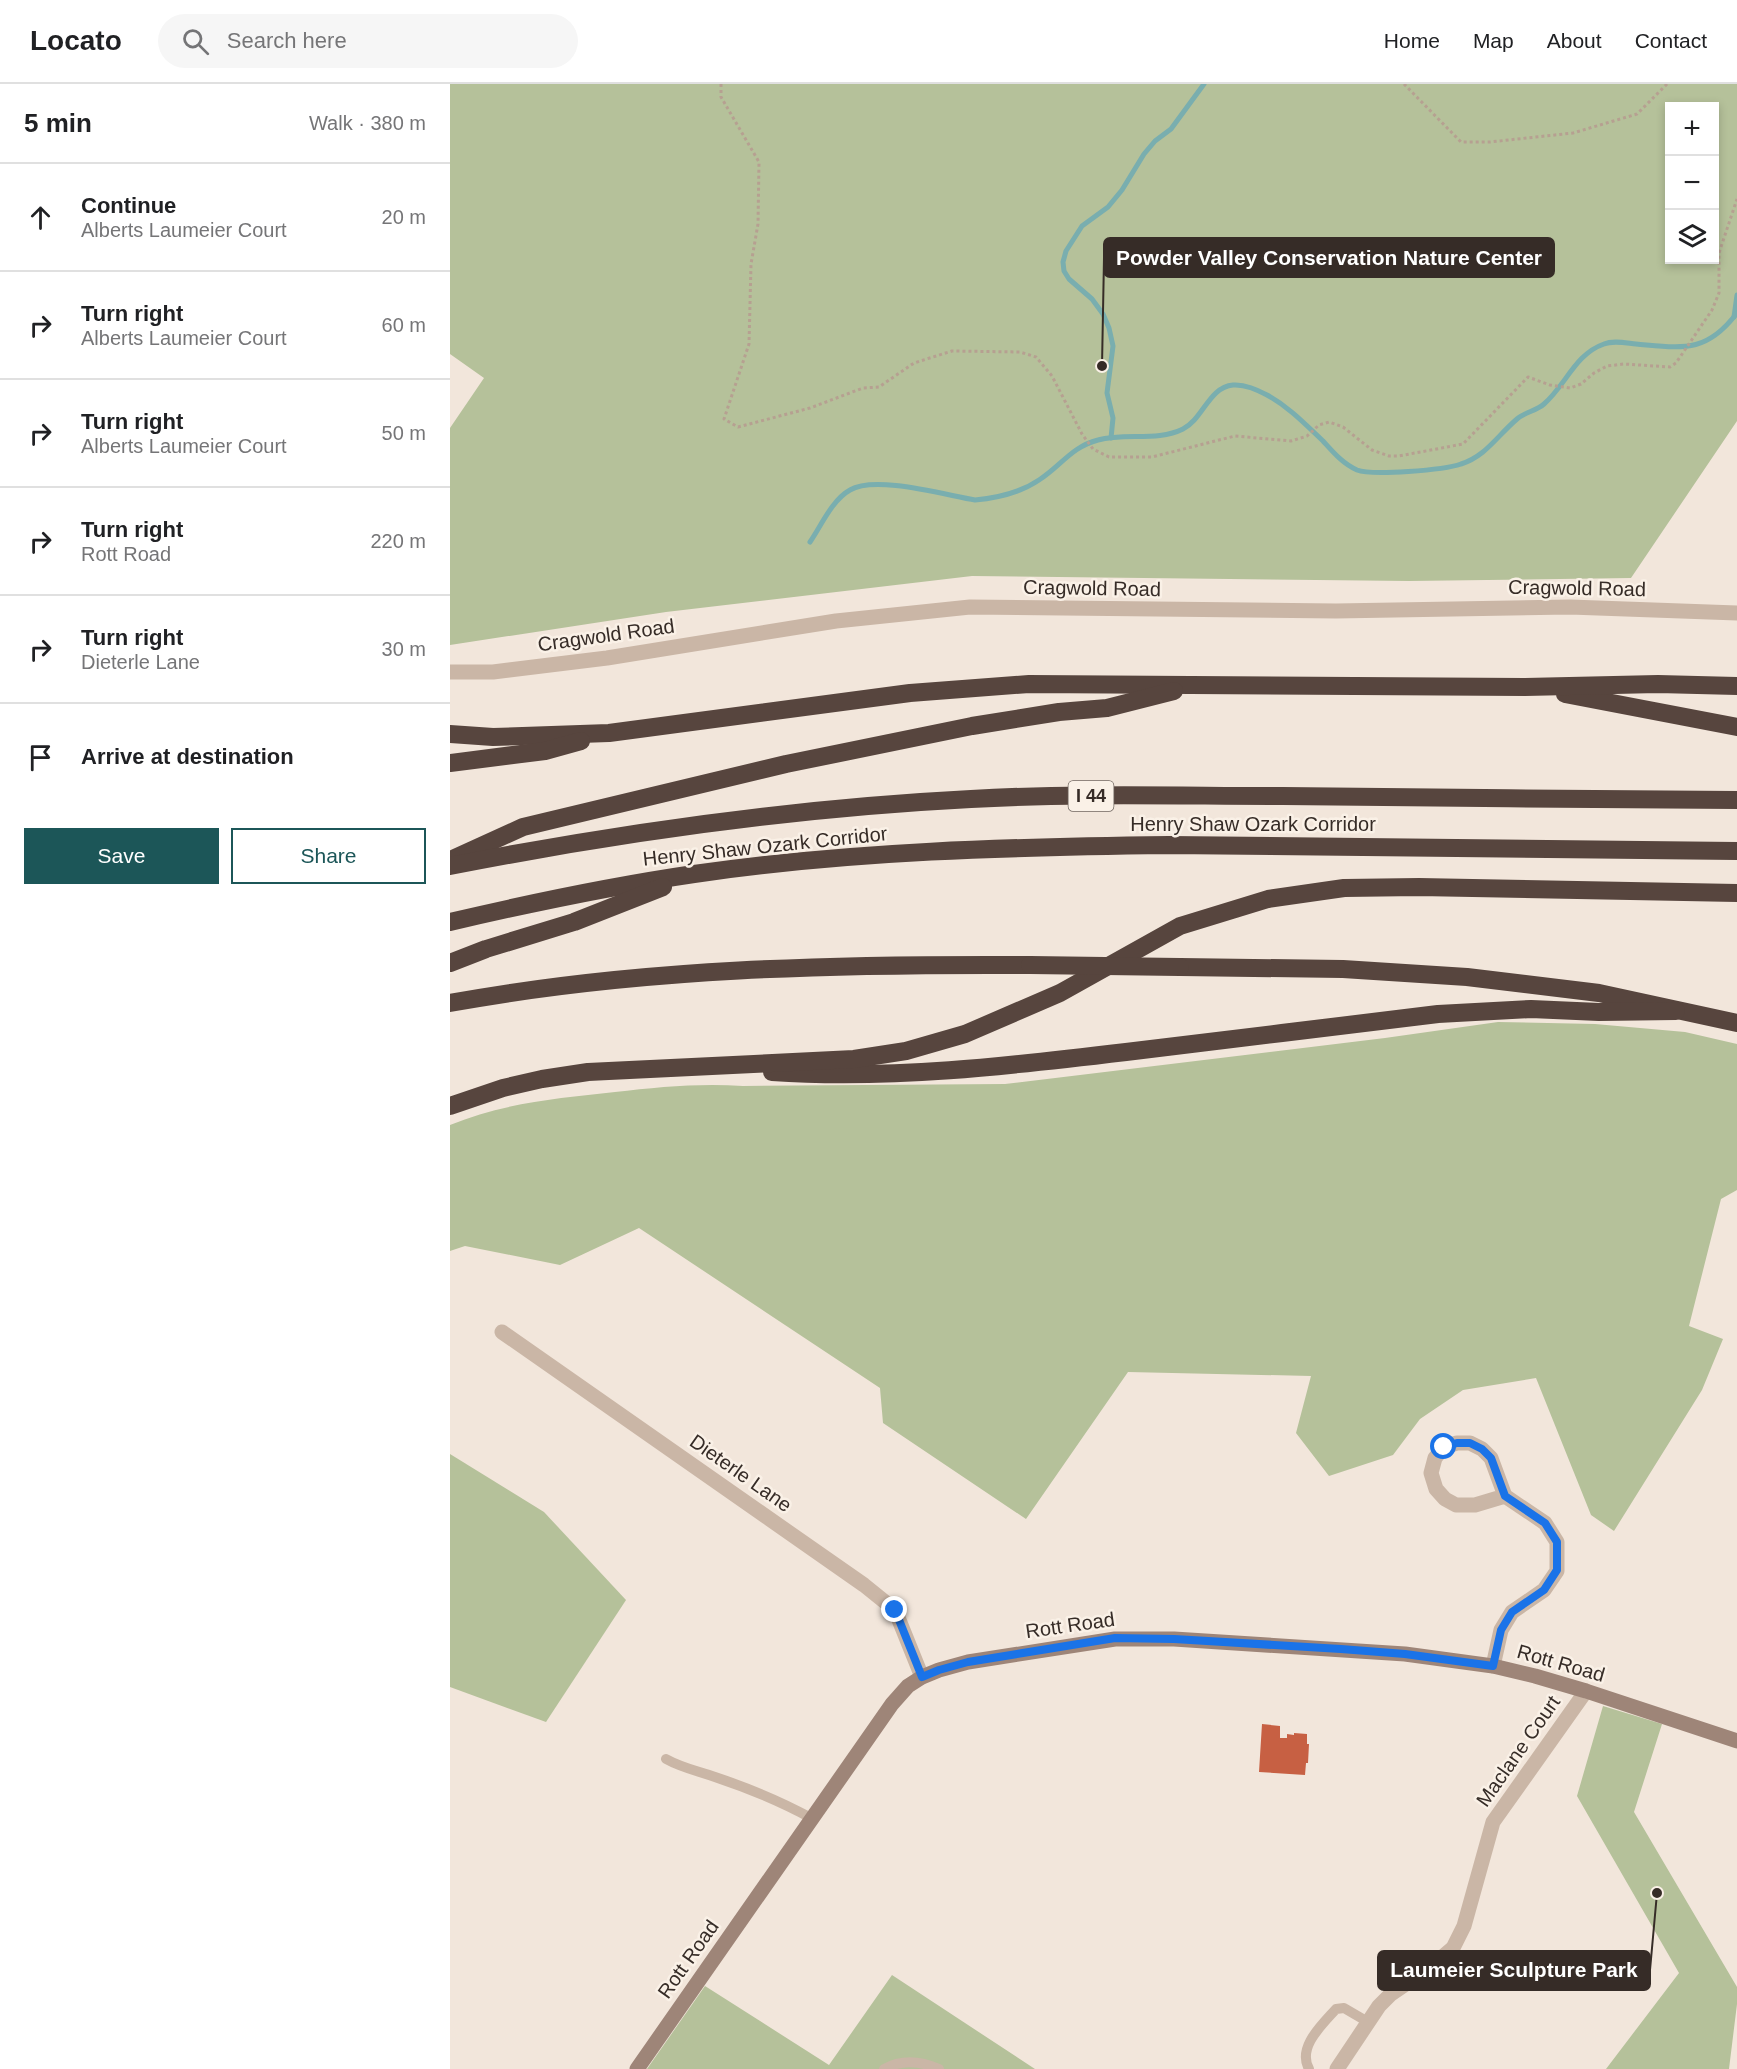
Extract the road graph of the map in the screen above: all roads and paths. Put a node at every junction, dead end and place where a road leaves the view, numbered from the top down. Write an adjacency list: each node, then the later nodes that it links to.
1 (721, 84): 4 (path)
2 (1404, 84): 3 (path)
3 (1667, 84)
4 (1737, 199)
5 (1737, 613): 6 (street, Cragwold Road)
6 (450, 672)
7 (1199, 684): 9 (highway); 11 (highway); 16 (highway)
8 (1737, 686): 9 (highway)
9 (1525, 687): 10 (highway)
10 (1737, 727)
11 (609, 733): 12 (highway); 13 (highway)
12 (450, 734)
13 (450, 763)
14 (1737, 800): 17 (highway, Henry Shaw Ozark Corridor / I 44)
15 (1737, 851): 18 (highway, Henry Shaw Ozark Corridor)
16 (450, 860)
17 (450, 866)
18 (696, 874): 20 (highway, Henry Shaw Ozark Corridor); 21 (highway)
19 (1737, 893): 25 (highway)
20 (450, 922)
21 (450, 963)
22 (450, 1004): 23 (highway, bridge)
23 (1676, 1011): 24 (highway); 25 (highway)
24 (1737, 1023)
25 (704, 1067): 26 (highway)
26 (450, 1106)
27 (502, 1332): 30 (street, Dieterle Lane)
28 (1505, 1496): 28 (street); 29 (street)
29 (1493, 1666): 30 (street, Rott Road); 31 (street, Rott Road)
30 (922, 1677): 34 (street, Rott Road)
31 (1586, 1691): 32 (street, Rott Road); 35 (street, Maclane Court)
32 (1737, 1741)
33 (666, 1759): 34 (lane)
34 (811, 1818): 36 (street, Rott Road)
35 (1368, 2022): 39 (lane); 40 (street, Maclane Court)
36 (637, 2069)
37 (884, 2069): 38 (lane)
38 (939, 2069)
39 (1309, 2069)
40 (1337, 2069)

